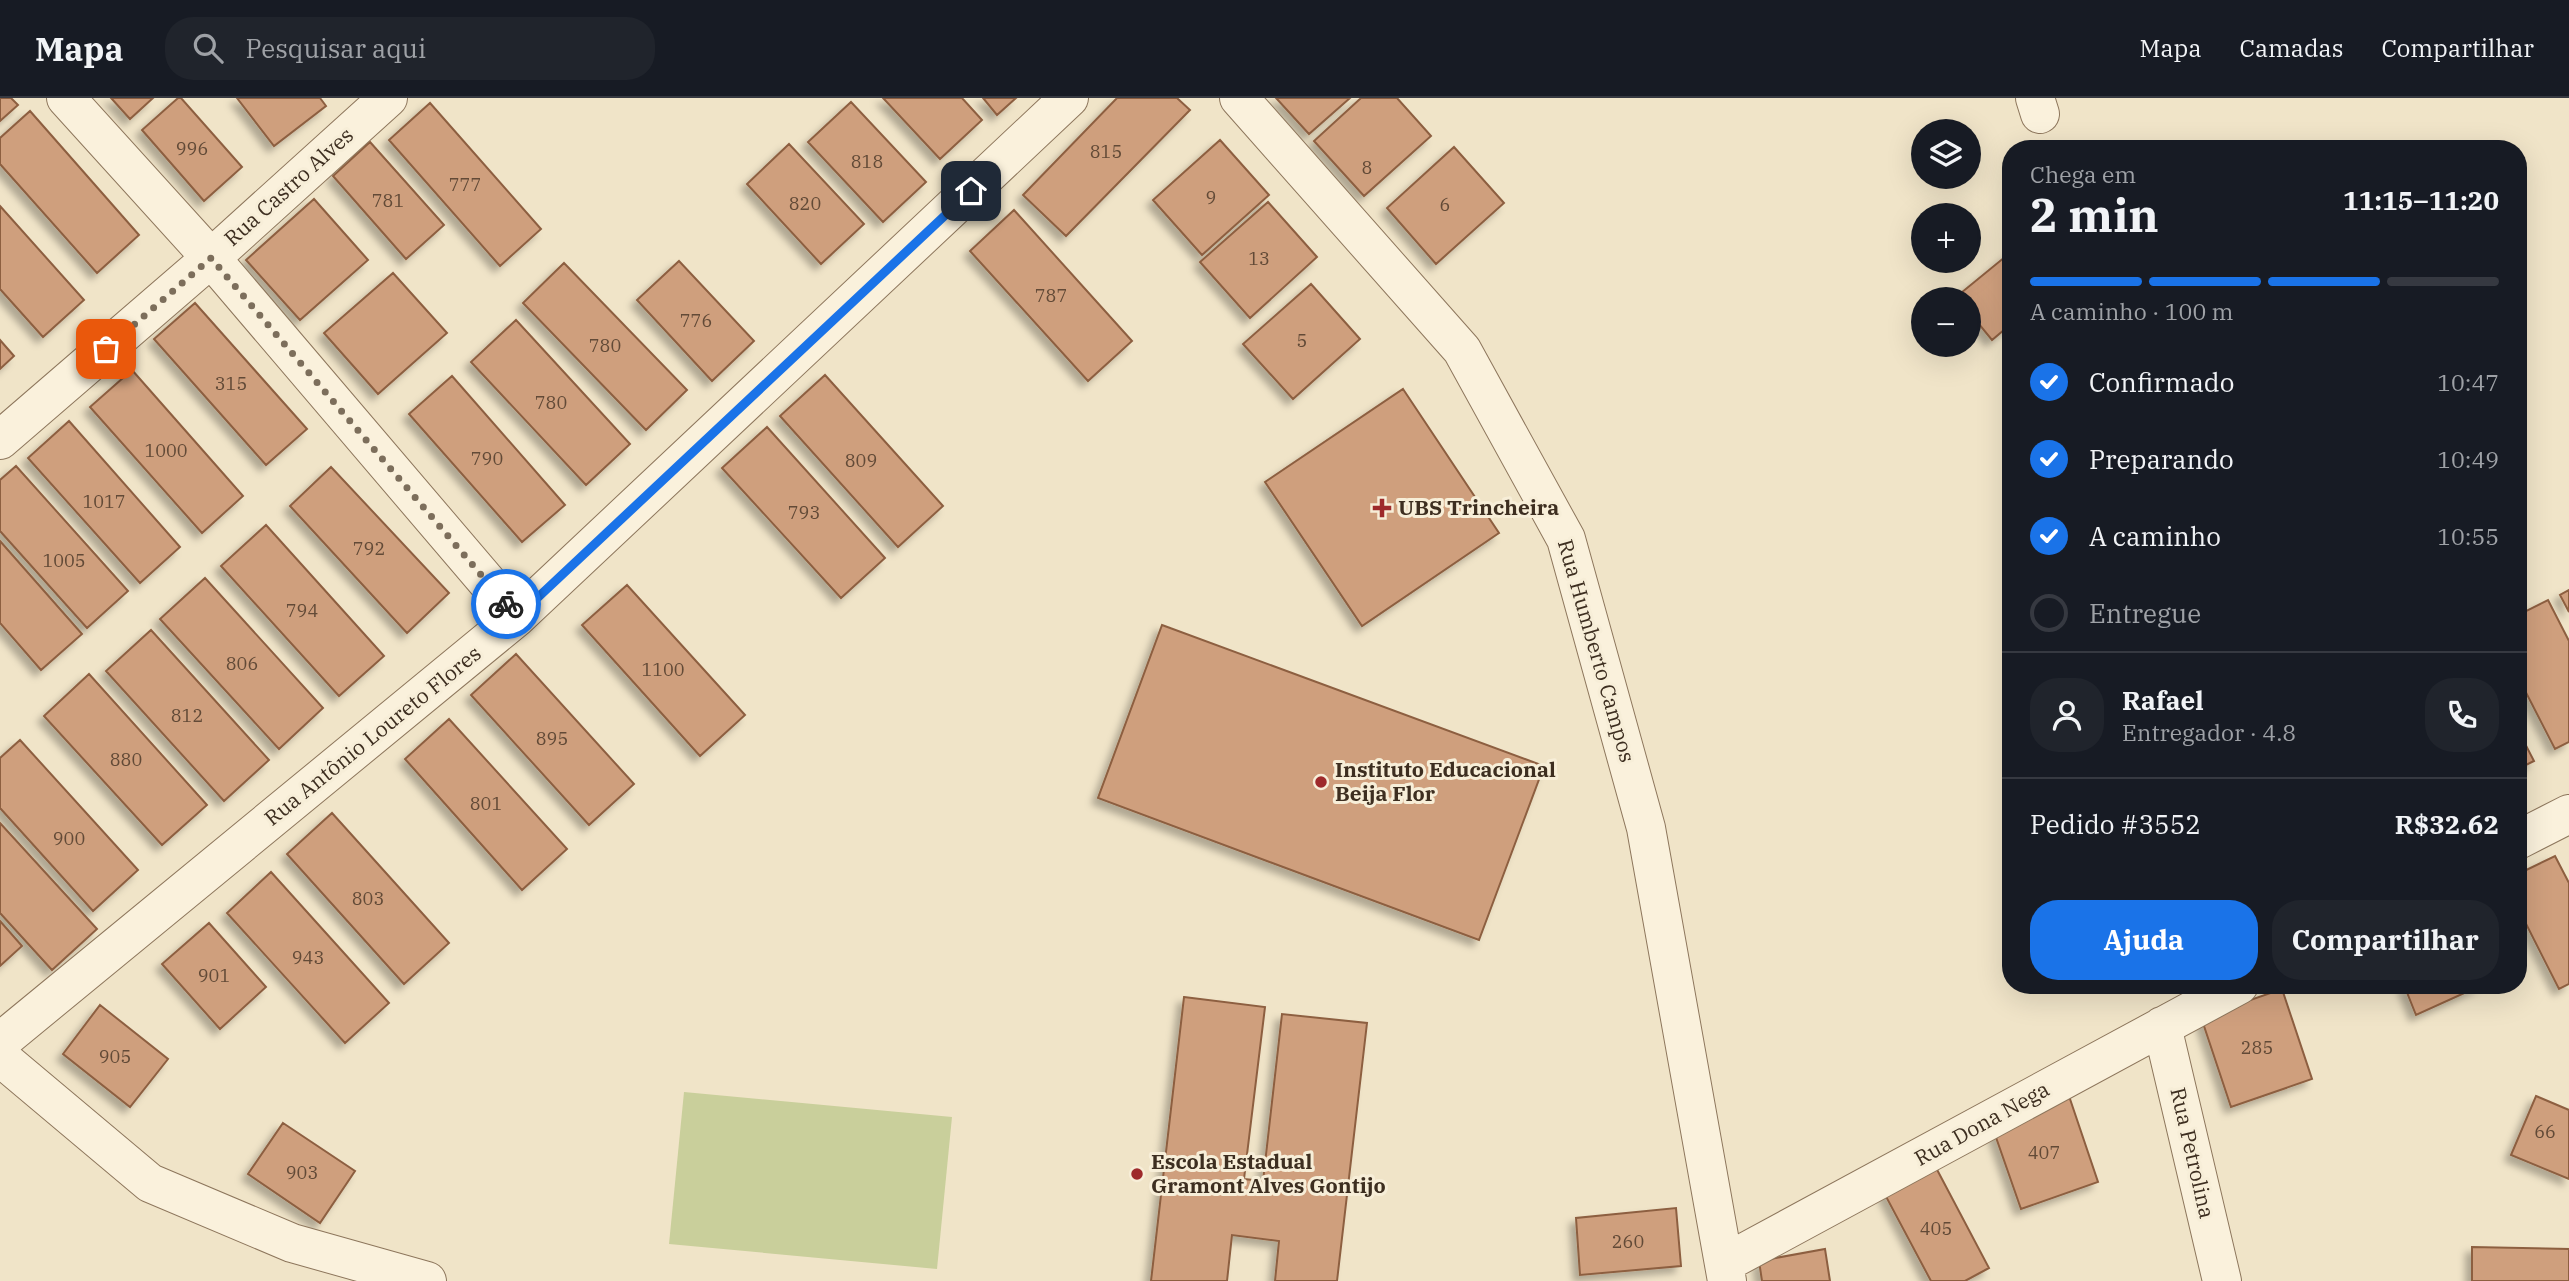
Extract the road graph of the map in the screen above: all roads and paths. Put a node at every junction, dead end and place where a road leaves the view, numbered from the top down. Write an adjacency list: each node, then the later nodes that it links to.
1 (66, 98): 5 (street)
2 (388, 98): 5 (street, Rua Castro Alves)
3 (1069, 98): 7 (street, Rua Antônio Loureto Flores)
4 (1239, 98): 14 (street, Rua Humberto Campos)
5 (211, 258): 6 (street, Rua Castro Alves); 7 (street)
6 (0, 440)
7 (517, 617): 12 (street, Rua Antônio Loureto Flores)
8 (2569, 814): 9 (street)
9 (2527, 836)
10 (2222, 994): 11 (street, Rua Dona Nega)
11 (2162, 1026): 14 (street, Rua Dona Nega); 16 (street, Rua Petrolina)
12 (0, 1042)
13 (0, 1057): 15 (street)
14 (1726, 1272)
15 (427, 1281)
16 (2222, 1281)

